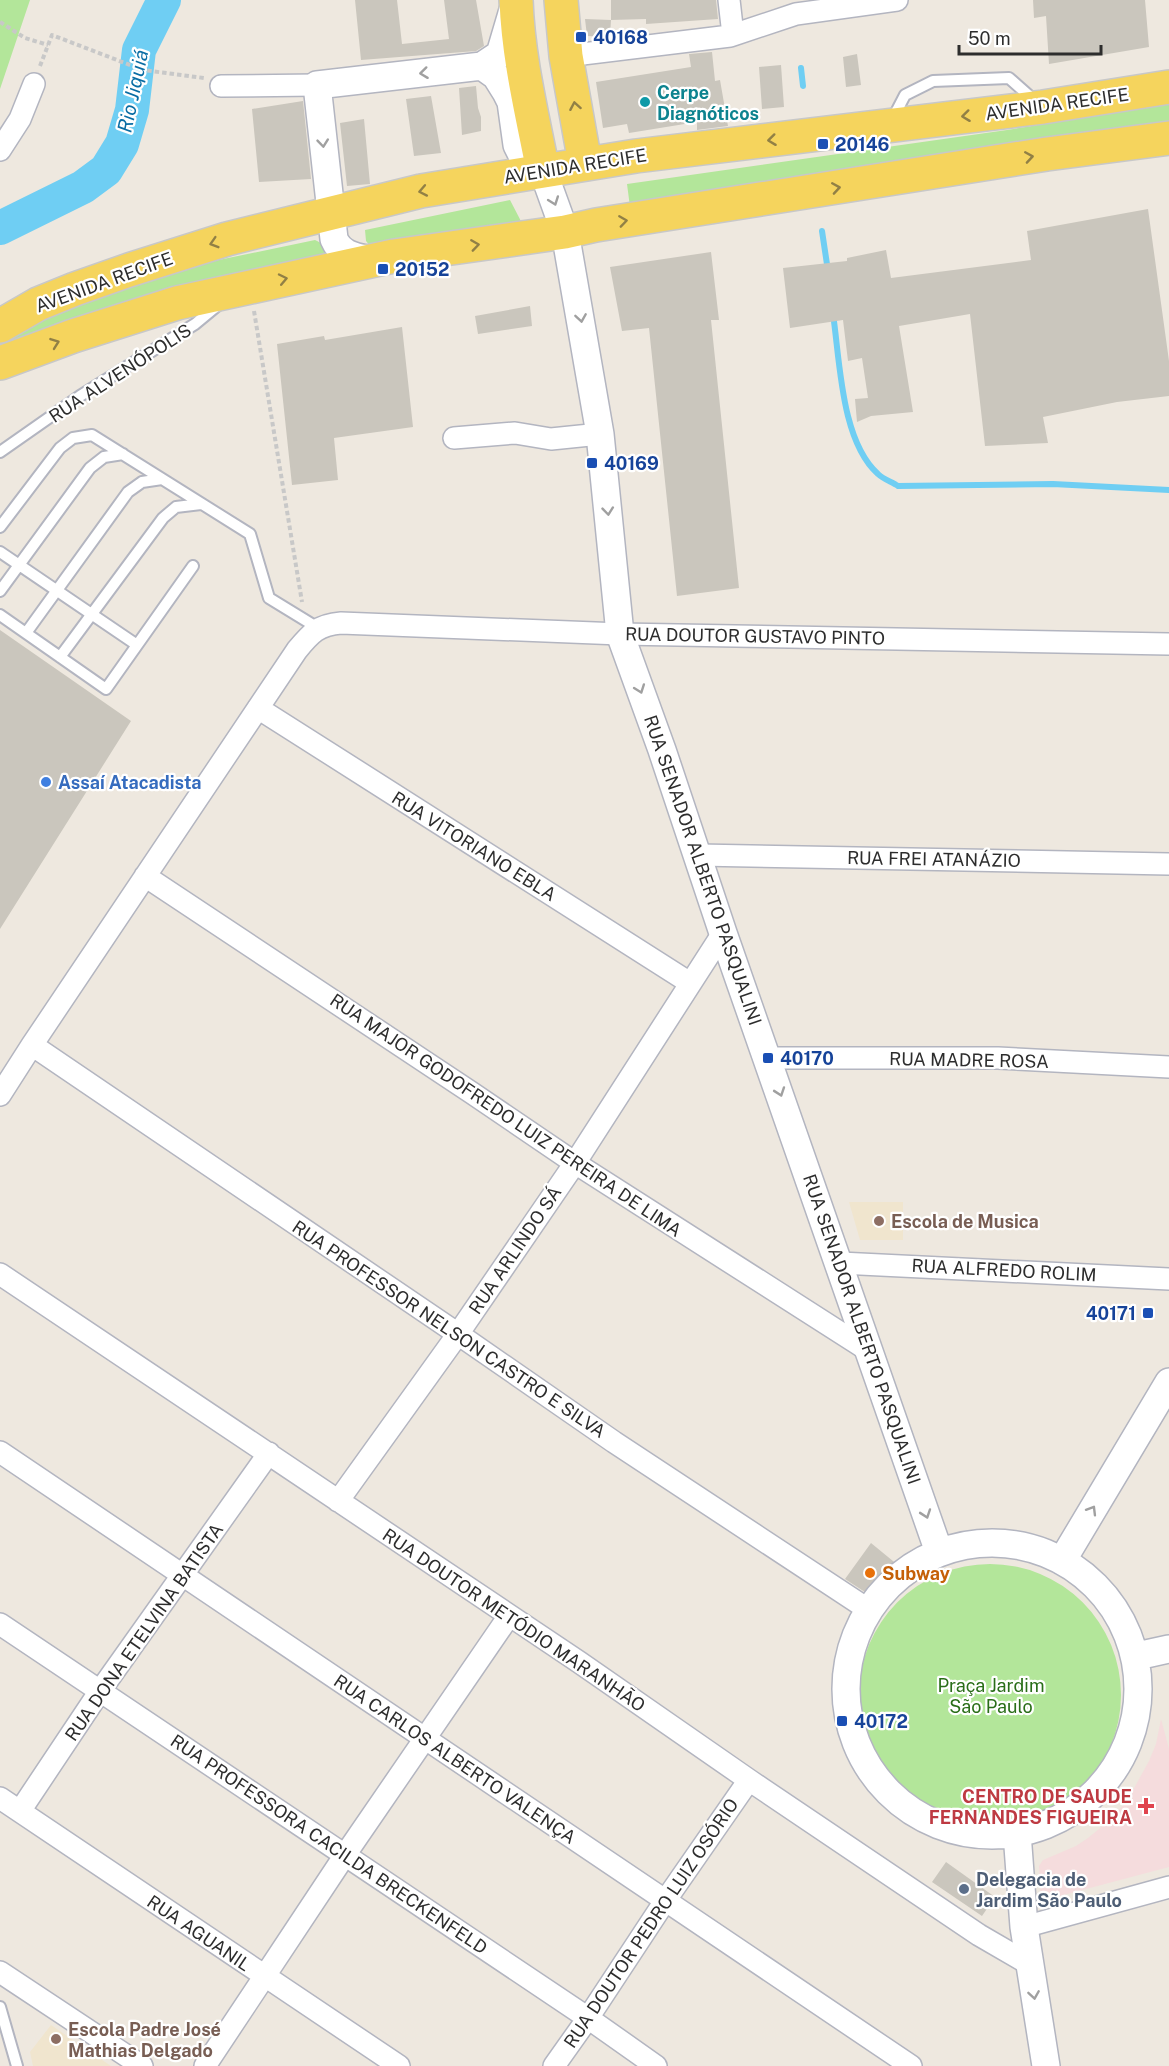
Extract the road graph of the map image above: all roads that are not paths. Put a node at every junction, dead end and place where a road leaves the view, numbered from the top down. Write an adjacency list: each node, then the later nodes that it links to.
1 (516, 0): 7 (street); 15 (main road)
2 (561, 0): 6 (main road)
3 (729, 0): 5 (street)
4 (897, 0): 5 (street)
5 (733, 35): 6 (street)
6 (566, 56): 14 (main road, one-way to 6)
7 (482, 66): 9 (street, one-way to 9); 15 (street)
8 (34, 84): 13 (street)
9 (317, 85): 10 (street); 16 (street, one-way to 16)
10 (221, 86)
11 (1169, 87): 14 (main road, AVENIDA RECIFE, one-way to 14)
12 (1169, 138): 17 (main road, one-way to 12)
13 (0, 150)
14 (585, 163): 15 (main road, AVENIDA RECIFE)
15 (543, 171): 16 (main road, AVENIDA RECIFE, one-way to 16); 17 (street, RUA SENADOR ALBERTO PASQUALINI, one-way to 17)
16 (330, 213): 18 (street); 20 (main road, AVENIDA RECIFE, one-way to 20)
17 (565, 232): 18 (main road, one-way to 17); 22 (street, RUA SENADOR ALBERTO PASQUALINI, one-way to 22)
18 (374, 261): 19 (main road, one-way to 18)
19 (244, 289): 21 (main road, one-way to 19); 24 (lane, RUA ALVENÓPOLIS)
20 (0, 326)
21 (0, 363)
22 (600, 434): 23 (street); 38 (street, RUA SENADOR ALBERTO PASQUALINI, one-way to 38)
23 (454, 438)
24 (0, 452)
25 (123, 454): 26 (lane); 28 (lane); 30 (lane)
26 (162, 479): 27 (lane); 33 (lane)
27 (201, 504): 34 (lane); 36 (lane)
28 (0, 527)
29 (0, 552): 30 (lane)
30 (19, 565): 32 (lane); 33 (lane)
31 (193, 566): 40 (lane)
32 (0, 591)
33 (56, 591): 34 (lane); 37 (lane)
34 (91, 614): 40 (lane); 41 (lane)
35 (0, 615): 37 (lane)
36 (318, 628): 38 (street, RUA DOUTOR GUSTAVO PINTO); 42 (street)
37 (26, 633): 41 (lane)
38 (620, 634): 39 (street, RUA DOUTOR GUSTAVO PINTO); 43 (street, RUA SENADOR ALBERTO PASQUALINI, one-way to 43)
39 (1169, 644)
40 (137, 645): 41 (lane)
41 (60, 657)
42 (258, 708): 45 (street); 47 (street, RUA VITORIANO EBLA)
43 (698, 855): 44 (street, RUA FREI ATANÁZIO); 46 (street, RUA SENADOR ALBERTO PASQUALINI)
44 (1169, 864)
45 (145, 876): 48 (street); 52 (street, RUA MAJOR GODOFREDO LUIZ PEREIRA DE LIMA)
46 (723, 933): 47 (street, RUA ARLINDO SÁ); 49 (street, RUA SENADOR ALBERTO PASQUALINI)
47 (690, 983): 52 (street, RUA ARLINDO SÁ)
48 (32, 1045): 51 (street); 56 (street, RUA PROFESSOR NELSON CASTRO E SILVA)
49 (768, 1058): 50 (street, RUA MADRE ROSA); 53 (street, RUA SENADOR ALBERTO PASQUALINI, one-way to 53)
50 (1169, 1067)
51 (0, 1095)
52 (575, 1164): 56 (street, RUA ARLINDO SÁ); 57 (street, RUA MAJOR GODOFREDO LUIZ PEREIRA DE LIMA)
53 (840, 1263): 55 (street, RUA ALFREDO ROLIM); 57 (street, RUA SENADOR ALBERTO PASQUALINI)
54 (0, 1274): 60 (street, RUA DOUTOR METÓDIO MARANHÃO)
55 (1169, 1279)
56 (458, 1334): 61 (street, RUA ARLINDO SÁ); 65 (street, RUA PROFESSOR NELSON CASTRO E SILVA)
57 (869, 1351): 62 (street, RUA SENADOR ALBERTO PASQUALINI, one-way to 62)
58 (1169, 1382): 63 (street, one-way to 58)
59 (0, 1452): 64 (street, RUA CARLOS ALBERTO VALENÇA)
60 (269, 1453): 61 (street, RUA DOUTOR METÓDIO MARANHÃO); 64 (street, RUA DONA ETELVINA BATISTA)
61 (338, 1501): 66 (street, RUA DOUTOR METÓDIO MARANHÃO)
62 (939, 1552): 63 (street); 65 (street)
63 (1062, 1561): 69 (street)
64 (183, 1575): 70 (street, RUA DONA ETELVINA BATISTA); 71 (street, RUA CARLOS ALBERTO VALENÇA)
65 (869, 1610): 75 (street)
66 (509, 1616): 71 (street); 72 (street, RUA DOUTOR METÓDIO MARANHÃO)
67 (0, 1624): 70 (street, RUA PROFESSORA CACILDA BRECKENFELD)
68 (1169, 1649): 69 (street)
69 (1137, 1656): 75 (street)
70 (100, 1692): 74 (street, RUA DONA ETELVINA BATISTA); 76 (street, RUA PROFESSORA CACILDA BRECKENFELD)
71 (424, 1739): 76 (street); 78 (street, RUA CARLOS ALBERTO VALENÇA)
72 (749, 1780): 78 (street, RUA DOUTOR PEDRO LUIZ OSÓRIO); 80 (street, RUA DOUTOR METÓDIO MARANHÃO)
73 (0, 1798): 74 (street, RUA AGUANIL)
74 (20, 1811): 82 (street, RUA AGUANIL)
75 (1017, 1833): 79 (street)
76 (345, 1855): 82 (street); 84 (street, RUA PROFESSORA CACILDA BRECKENFELD)
77 (1169, 1887): 79 (street)
78 (665, 1901): 84 (street, RUA DOUTOR PEDRO LUIZ OSÓRIO); 91 (street, RUA CARLOS ALBERTO VALENÇA)
79 (1024, 1927): 80 (street)
80 (1029, 1964): 92 (street, one-way to 92)
81 (0, 1972): 86 (street)
82 (265, 1977): 87 (street); 88 (street, RUA AGUANIL)
83 (0, 2007): 85 (lane)
84 (588, 2018): 89 (street, RUA DOUTOR PEDRO LUIZ OSÓRIO); 90 (street, RUA PROFESSORA CACILDA BRECKENFELD)
85 (17, 2066)
86 (142, 2066)
87 (205, 2066)
88 (399, 2066)
89 (554, 2066)
90 (656, 2066)
91 (911, 2066)
92 (1046, 2066)

